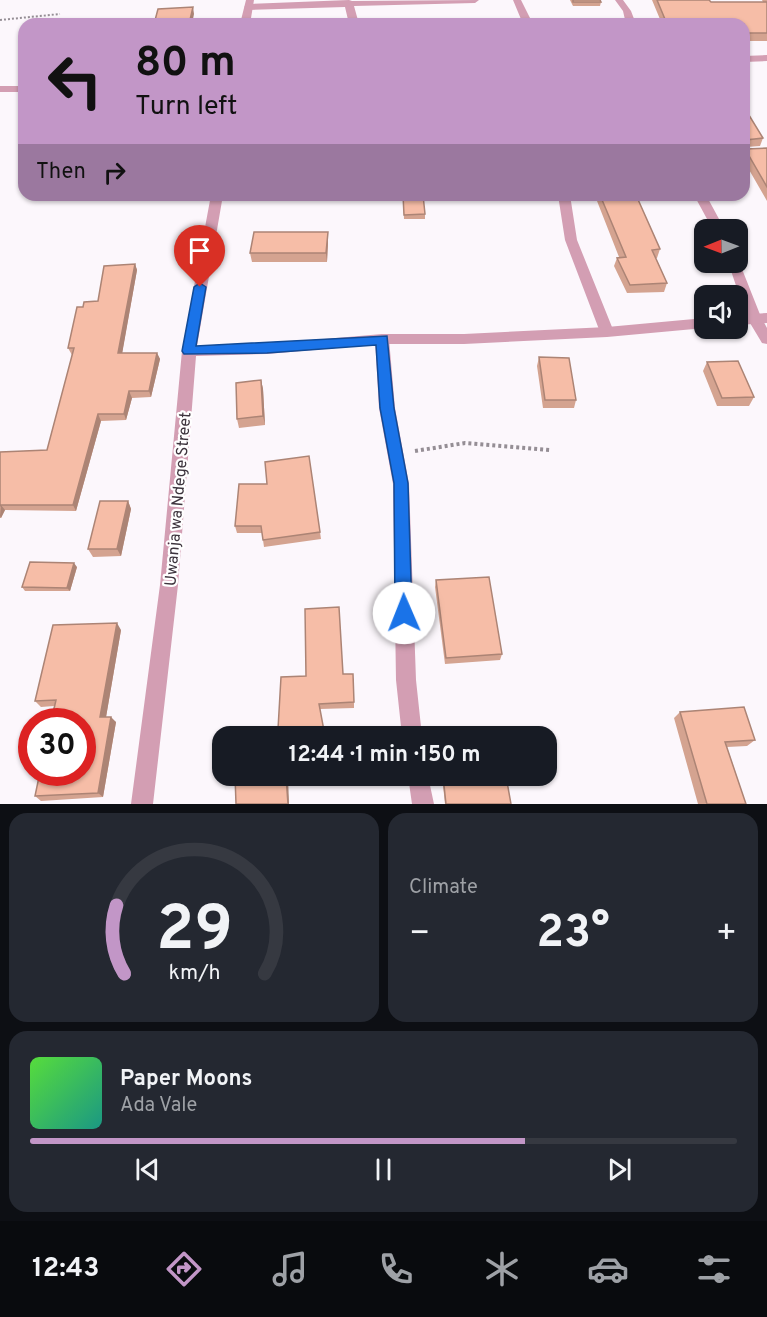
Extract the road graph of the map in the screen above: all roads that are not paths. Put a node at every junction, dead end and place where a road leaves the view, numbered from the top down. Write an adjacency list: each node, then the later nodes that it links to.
1 (475, 0): 4 (street)
2 (517, 0): 7 (street)
3 (619, 0): 8 (street)
4 (349, 3): 5 (street); 6 (street)
5 (249, 4)
6 (353, 18)
7 (525, 18)
8 (629, 18)
9 (767, 58): 10 (street)
10 (750, 59)
11 (0, 89): 12 (street)
12 (18, 89)
13 (215, 201): 23 (street, Uwanja wa Ndege Street)
14 (565, 201): 20 (street)
15 (703, 201): 16 (street)
16 (713, 219)
17 (739, 273): 18 (street)
18 (760, 318): 22 (street)
19 (694, 324): 20 (street)
20 (607, 332): 21 (street)
21 (382, 339): 23 (street); 24 (street)
22 (767, 339)
23 (189, 351): 26 (street, Uwanja wa Ndege Street)
24 (411, 726)
25 (420, 786): 27 (street)
26 (142, 804)
27 (423, 804)

